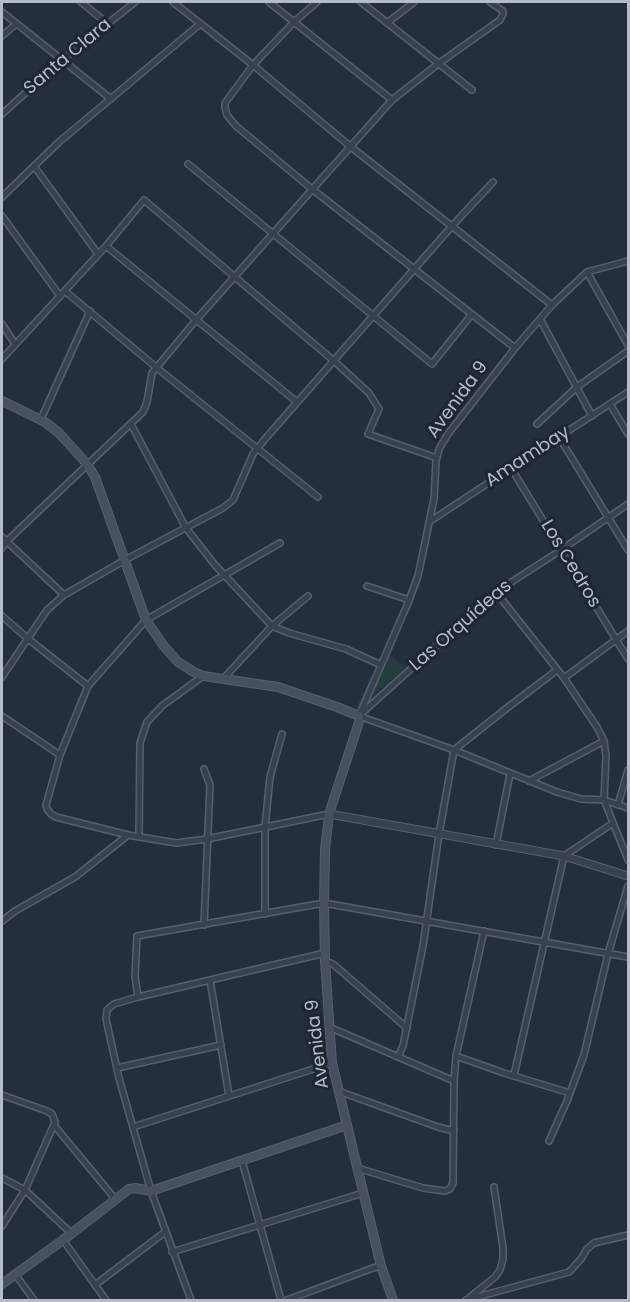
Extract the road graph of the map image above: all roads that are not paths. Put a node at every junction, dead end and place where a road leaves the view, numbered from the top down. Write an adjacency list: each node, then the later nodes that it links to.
1 (81, 2): 13 (street)
2 (135, 2): 13 (street, Santa Clara)
3 (173, 2): 14 (street)
4 (269, 2): 10 (street)
5 (317, 2): 10 (street)
6 (361, 2): 11 (street)
7 (414, 2): 11 (street)
8 (490, 2): 17 (street)
9 (2, 12): 12 (street)
10 (294, 22): 18 (street); 21 (street)
11 (387, 23): 17 (street)
12 (16, 24): 15 (street); 16 (street)
13 (108, 24): 16 (street, Santa Clara)
14 (200, 24): 18 (street); 20 (street)
15 (2, 36)
16 (62, 60): 20 (street); 22 (street, Santa Clara)
17 (438, 64): 19 (street); 21 (street)
18 (253, 65): 23 (street); 27 (street)
19 (472, 90)
20 (111, 99): 25 (street)
21 (392, 100): 23 (street)
22 (2, 114)
23 (351, 147): 27 (street); 30 (street)
24 (189, 164): 31 (street)
25 (34, 166): 28 (street); 33 (street)
26 (493, 182): 30 (street)
27 (312, 189): 31 (street); 35 (street)
28 (2, 197)
29 (2, 216): 39 (street)
30 (452, 226): 35 (street); 40 (street)
31 (274, 233): 37 (street); 43 (street)
32 (106, 246): 33 (street); 37 (street); 45 (street)
33 (98, 254): 38 (street)
34 (628, 261): 36 (street, Avenida 9)
35 (415, 269): 42 (street); 43 (street)
36 (587, 272): 40 (street, Avenida 9); 48 (street)
37 (235, 278): 45 (street); 52 (street)
38 (65, 291): 39 (street); 41 (street)
39 (60, 297): 47 (street)
40 (552, 305): 44 (street, Avenida 9)
41 (90, 311): 53 (street); 60 (street)
42 (472, 314): 43 (street); 49 (street)
43 (375, 316): 52 (street)
44 (540, 319): 49 (street, Avenida 9); 54 (street)
45 (196, 320): 53 (street); 57 (street)
46 (2, 324): 47 (street)
47 (15, 344): 51 (street)
48 (628, 345)
49 (515, 348): 66 (street, Avenida 9)
50 (628, 351): 54 (street)
51 (2, 359)
52 (334, 361): 57 (street); 66 (street)
53 (157, 368): 61 (street); 65 (street)
54 (577, 387): 59 (street); 62 (street)
55 (628, 392): 58 (street, Amambay)
56 (2, 401): 60 (main road)
57 (297, 402): 65 (street)
58 (610, 404): 59 (street, Amambay); 63 (street)
59 (592, 416): 64 (street, Amambay)
60 (41, 419): 67 (main road)
61 (131, 424): 67 (street); 73 (street)
62 (537, 424)
63 (628, 434)
64 (559, 437): 68 (street, Amambay); 71 (street)
65 (258, 448): 69 (street); 73 (street)
66 (437, 458): 72 (street, Avenida 9)
67 (87, 464): 74 (street); 79 (main road)
68 (511, 468): 72 (street, Amambay); 78 (street, Los Cedros)
69 (318, 497)
70 (628, 504): 71 (street, Las Orquídeas)
71 (608, 518): 77 (street); 78 (street, Las Orquídeas)
72 (429, 523): 85 (street, Avenida 9)
73 (186, 528): 79 (street); 80 (street)
74 (4, 539): 76 (street); 83 (street)
75 (280, 543): 80 (street)
76 (2, 548)
77 (628, 549)
78 (561, 550): 82 (street, Las Orquídeas); 91 (street, Los Cedros)
79 (124, 560): 83 (street); 87 (main road)
80 (224, 575): 87 (street); 88 (street)
81 (367, 586): 85 (street)
82 (496, 592): 94 (street); 101 (street, Las Orquídeas)
83 (64, 595): 90 (street)
84 (308, 596): 88 (street)
85 (409, 600): 93 (street, Avenida 9)
86 (2, 616): 90 (street)
87 (146, 620): 95 (main road); 99 (street)
88 (272, 626): 93 (street); 97 (street)
89 (628, 632): 91 (street)
90 (27, 638): 96 (street); 99 (street)
91 (616, 640): 92 (street, Los Cedros); 98 (street)
92 (628, 659)
93 (381, 665): 101 (street, Avenida 9)
94 (557, 670): 98 (street); 104 (street)
95 (203, 676): 97 (main road); 118 (street)
96 (2, 677)
97 (224, 678): 101 (main road)
98 (564, 678): 103 (street)
99 (88, 686): 105 (street)
100 (2, 716): 105 (street)
101 (359, 716): 104 (street); 113 (main road, Avenida 9)
102 (282, 734): 115 (street)
103 (604, 741): 109 (street); 110 (street)
104 (454, 750): 108 (street); 116 (street)
105 (60, 755): 117 (street)
106 (204, 769): 119 (street)
107 (628, 770): 111 (street)
108 (510, 774): 109 (street); 120 (street)
109 (530, 781): 110 (street)
110 (604, 800): 111 (street); 114 (street)
111 (618, 805): 112 (street)
112 (628, 808)
113 (329, 814): 115 (street); 116 (street); 125 (main road, Avenida 9)
114 (613, 823): 121 (street); 122 (street)
115 (265, 827): 119 (street); 126 (street)
116 (439, 834): 120 (street); 128 (street)
117 (128, 835): 118 (street); 127 (street)
118 (139, 837): 119 (street)
119 (207, 839): 129 (street)
120 (496, 845): 121 (street)
121 (564, 856): 123 (street); 131 (street)
122 (628, 860)
123 (628, 876)
124 (628, 886): 132 (street)
125 (324, 903): 126 (street); 128 (street); 133 (main road, Avenida 9)
126 (265, 914): 129 (street)
127 (2, 921)
128 (425, 921): 130 (street); 138 (street)
129 (204, 925): 136 (street)
130 (484, 931): 131 (street); 140 (street)
131 (544, 941): 132 (street); 144 (street)
132 (608, 954): 134 (street); 147 (street)
133 (325, 957): 135 (street); 137 (main road, Avenida 9); 138 (street)
134 (628, 957)
135 (210, 980): 136 (street); 139 (street)
136 (138, 997): 143 (street)
137 (329, 1027): 141 (street); 142 (main road, Avenida 9)
138 (406, 1028): 141 (street)
139 (221, 1045): 143 (street); 149 (street)
140 (456, 1056): 144 (street); 145 (street)
141 (398, 1057): 145 (street)
142 (332, 1063): 146 (main road, Avenida 9); 149 (street)
143 (117, 1068): 152 (street)
144 (514, 1075): 147 (street)
145 (454, 1081): 153 (street)
146 (338, 1091): 151 (main road, Avenida 9); 153 (street)
147 (570, 1092): 154 (street)
148 (2, 1096): 150 (street)
149 (229, 1096): 152 (street)
150 (54, 1125): 159 (street); 162 (street)
151 (347, 1125): 155 (main road); 156 (main road, Avenida 9)
152 (134, 1127): 160 (street)
153 (454, 1131): 156 (street)
154 (549, 1141)
155 (242, 1161): 160 (main road); 164 (street)
156 (357, 1168): 161 (main road, Avenida 9)
157 (2, 1178): 159 (street)
158 (494, 1187): 180 (street)
159 (25, 1190): 163 (street); 166 (street)
160 (151, 1191): 162 (main road); 165 (street)
161 (363, 1193): 164 (street); 170 (main road, Avenida 9)
162 (116, 1200): 166 (main road)
163 (2, 1226)
164 (260, 1226): 169 (street); 177 (street)
165 (165, 1232): 169 (street); 173 (street)
166 (71, 1233): 168 (main road)
167 (628, 1235): 180 (street)
168 (63, 1240): 171 (main road); 173 (street)
169 (172, 1252): 176 (street)
170 (381, 1266): 178 (street); 179 (main road, Avenida 9)
171 (15, 1274): 172 (main road); 174 (street)
172 (2, 1284)
173 (95, 1285): 175 (street)
174 (34, 1300)
175 (106, 1300)
176 (191, 1300)
177 (281, 1300)
178 (287, 1300)
179 (393, 1300)
180 (466, 1300)

